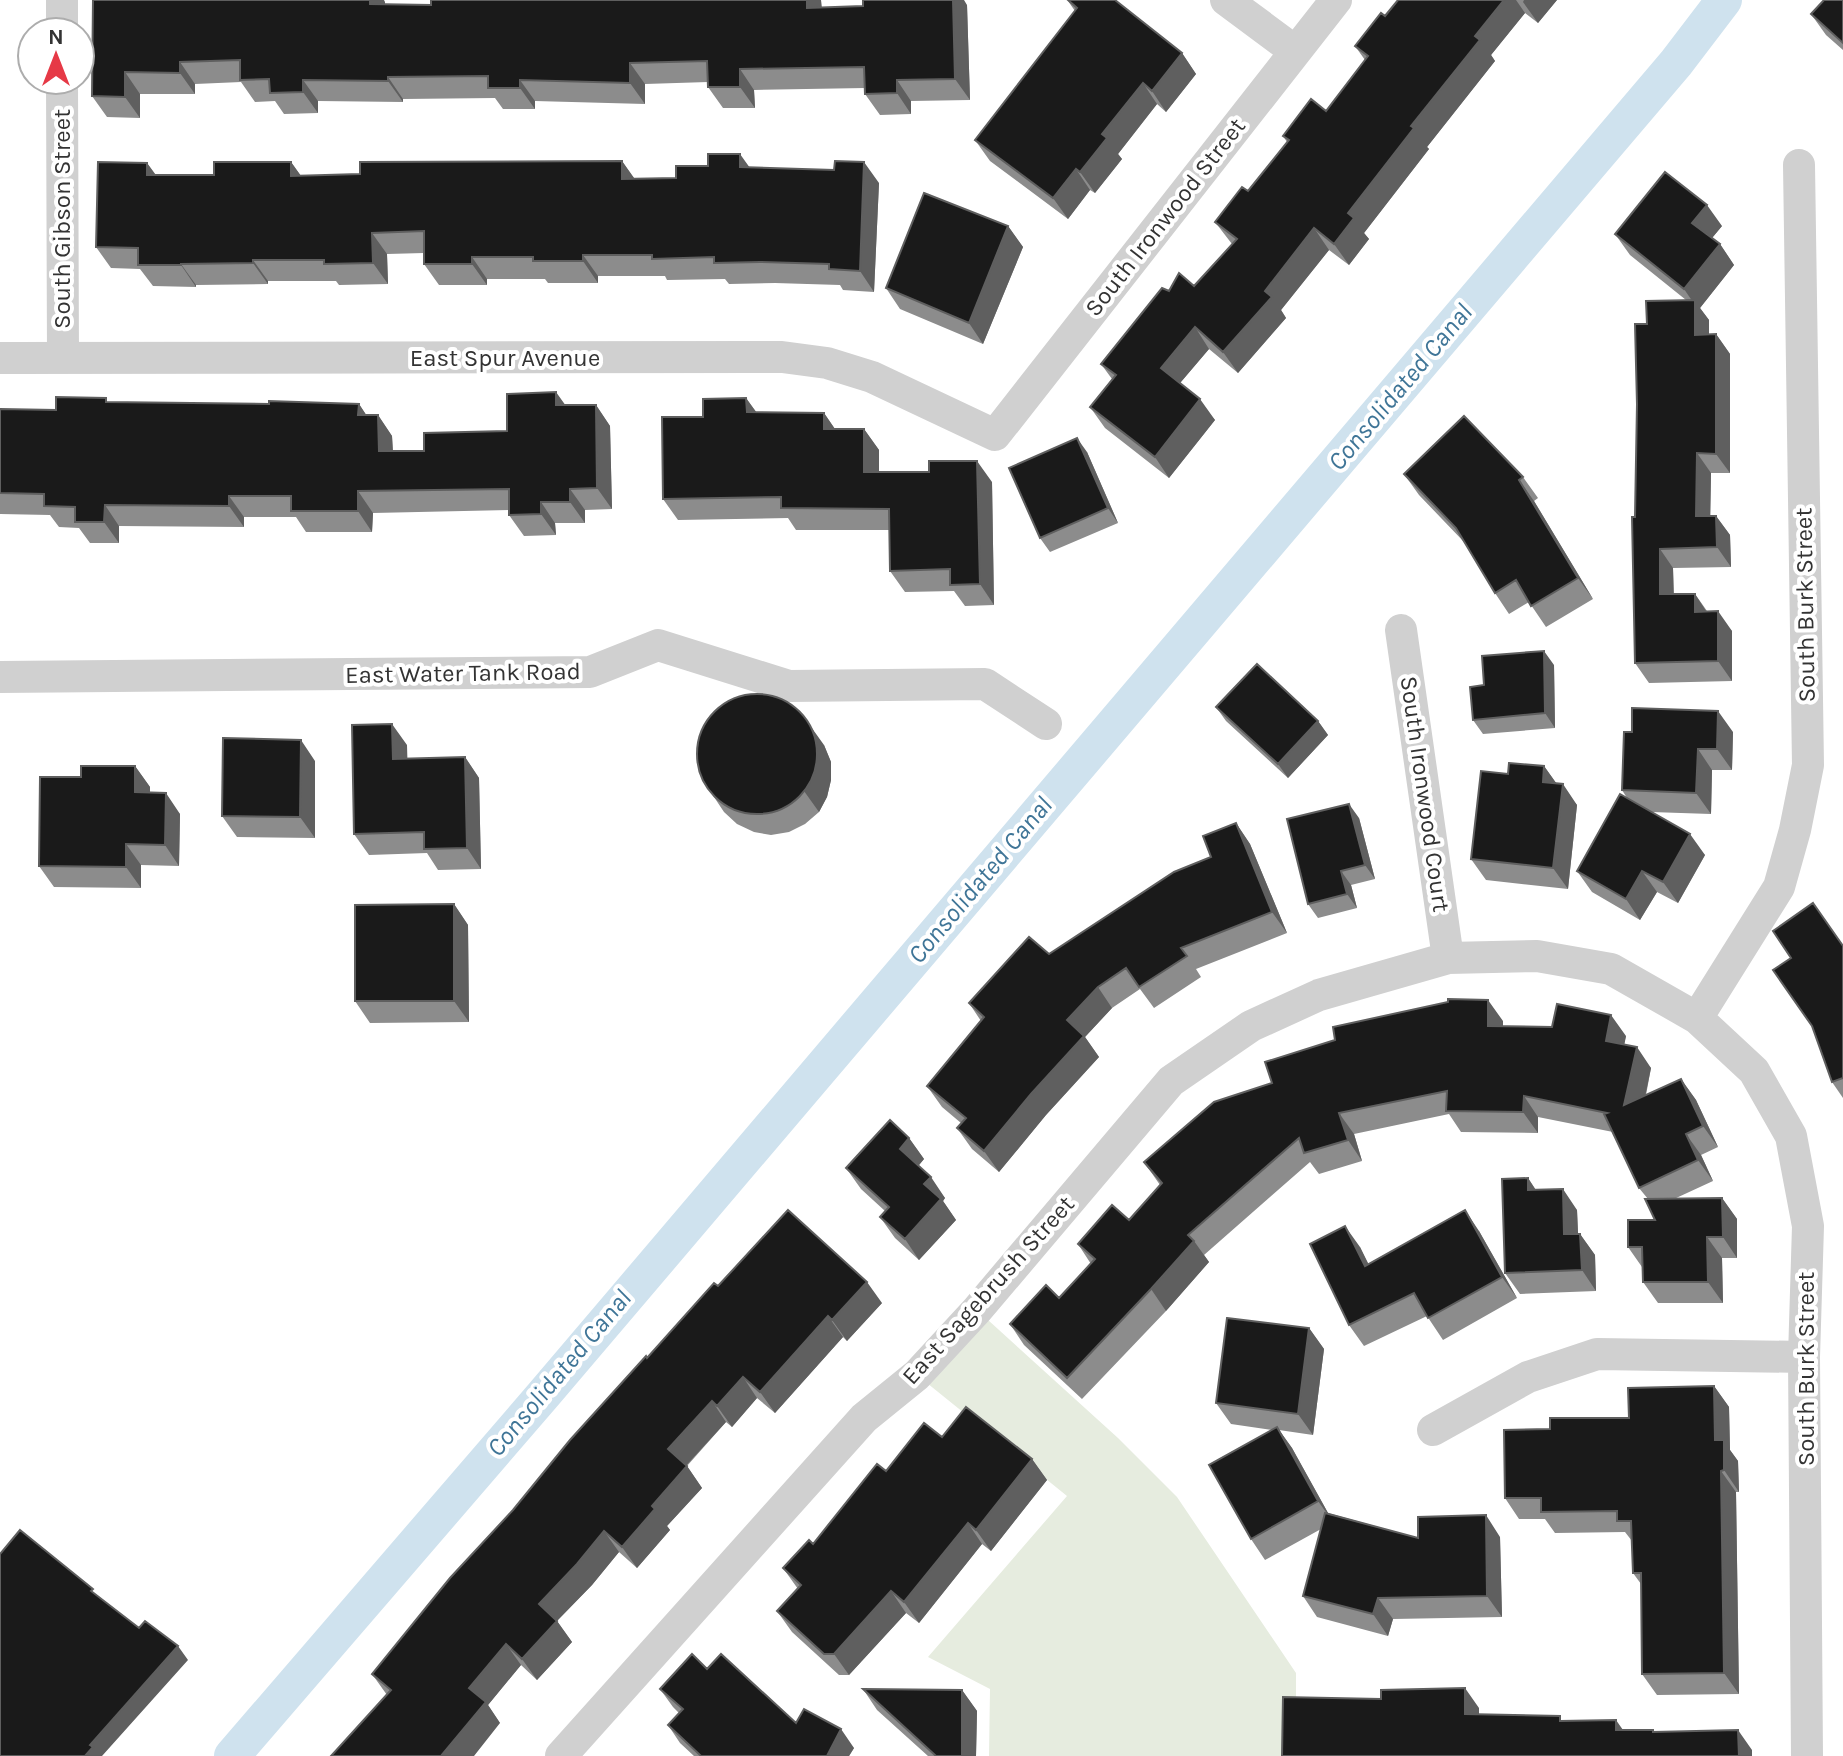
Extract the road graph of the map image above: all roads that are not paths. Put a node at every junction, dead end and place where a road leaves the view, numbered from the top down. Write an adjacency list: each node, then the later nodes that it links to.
1 (1226, 0): 3 (street)
2 (1336, 0): 3 (street, South Ironwood Street)
3 (1295, 51): 8 (street, South Ironwood Street)
4 (62, 96): 7 (street, South Gibson Street)
5 (1799, 165): 13 (street, South Burk Street)
6 (0, 358): 7 (street, East Spur Avenue)
7 (63, 358): 8 (street, East Spur Avenue)
8 (995, 435)
9 (1401, 630): 12 (street, South Ironwood Court)
10 (0, 677): 11 (street, East Water Tank Road)
11 (1046, 724)
12 (1448, 958): 13 (street, South Burk Street); 16 (street, East Sagebrush Street)
13 (1697, 1018): 14 (street, South Burk Street)
14 (1804, 1357): 15 (street); 17 (street, South Burk Street)
15 (1433, 1430)
16 (574, 1751)
17 (1807, 1756)

